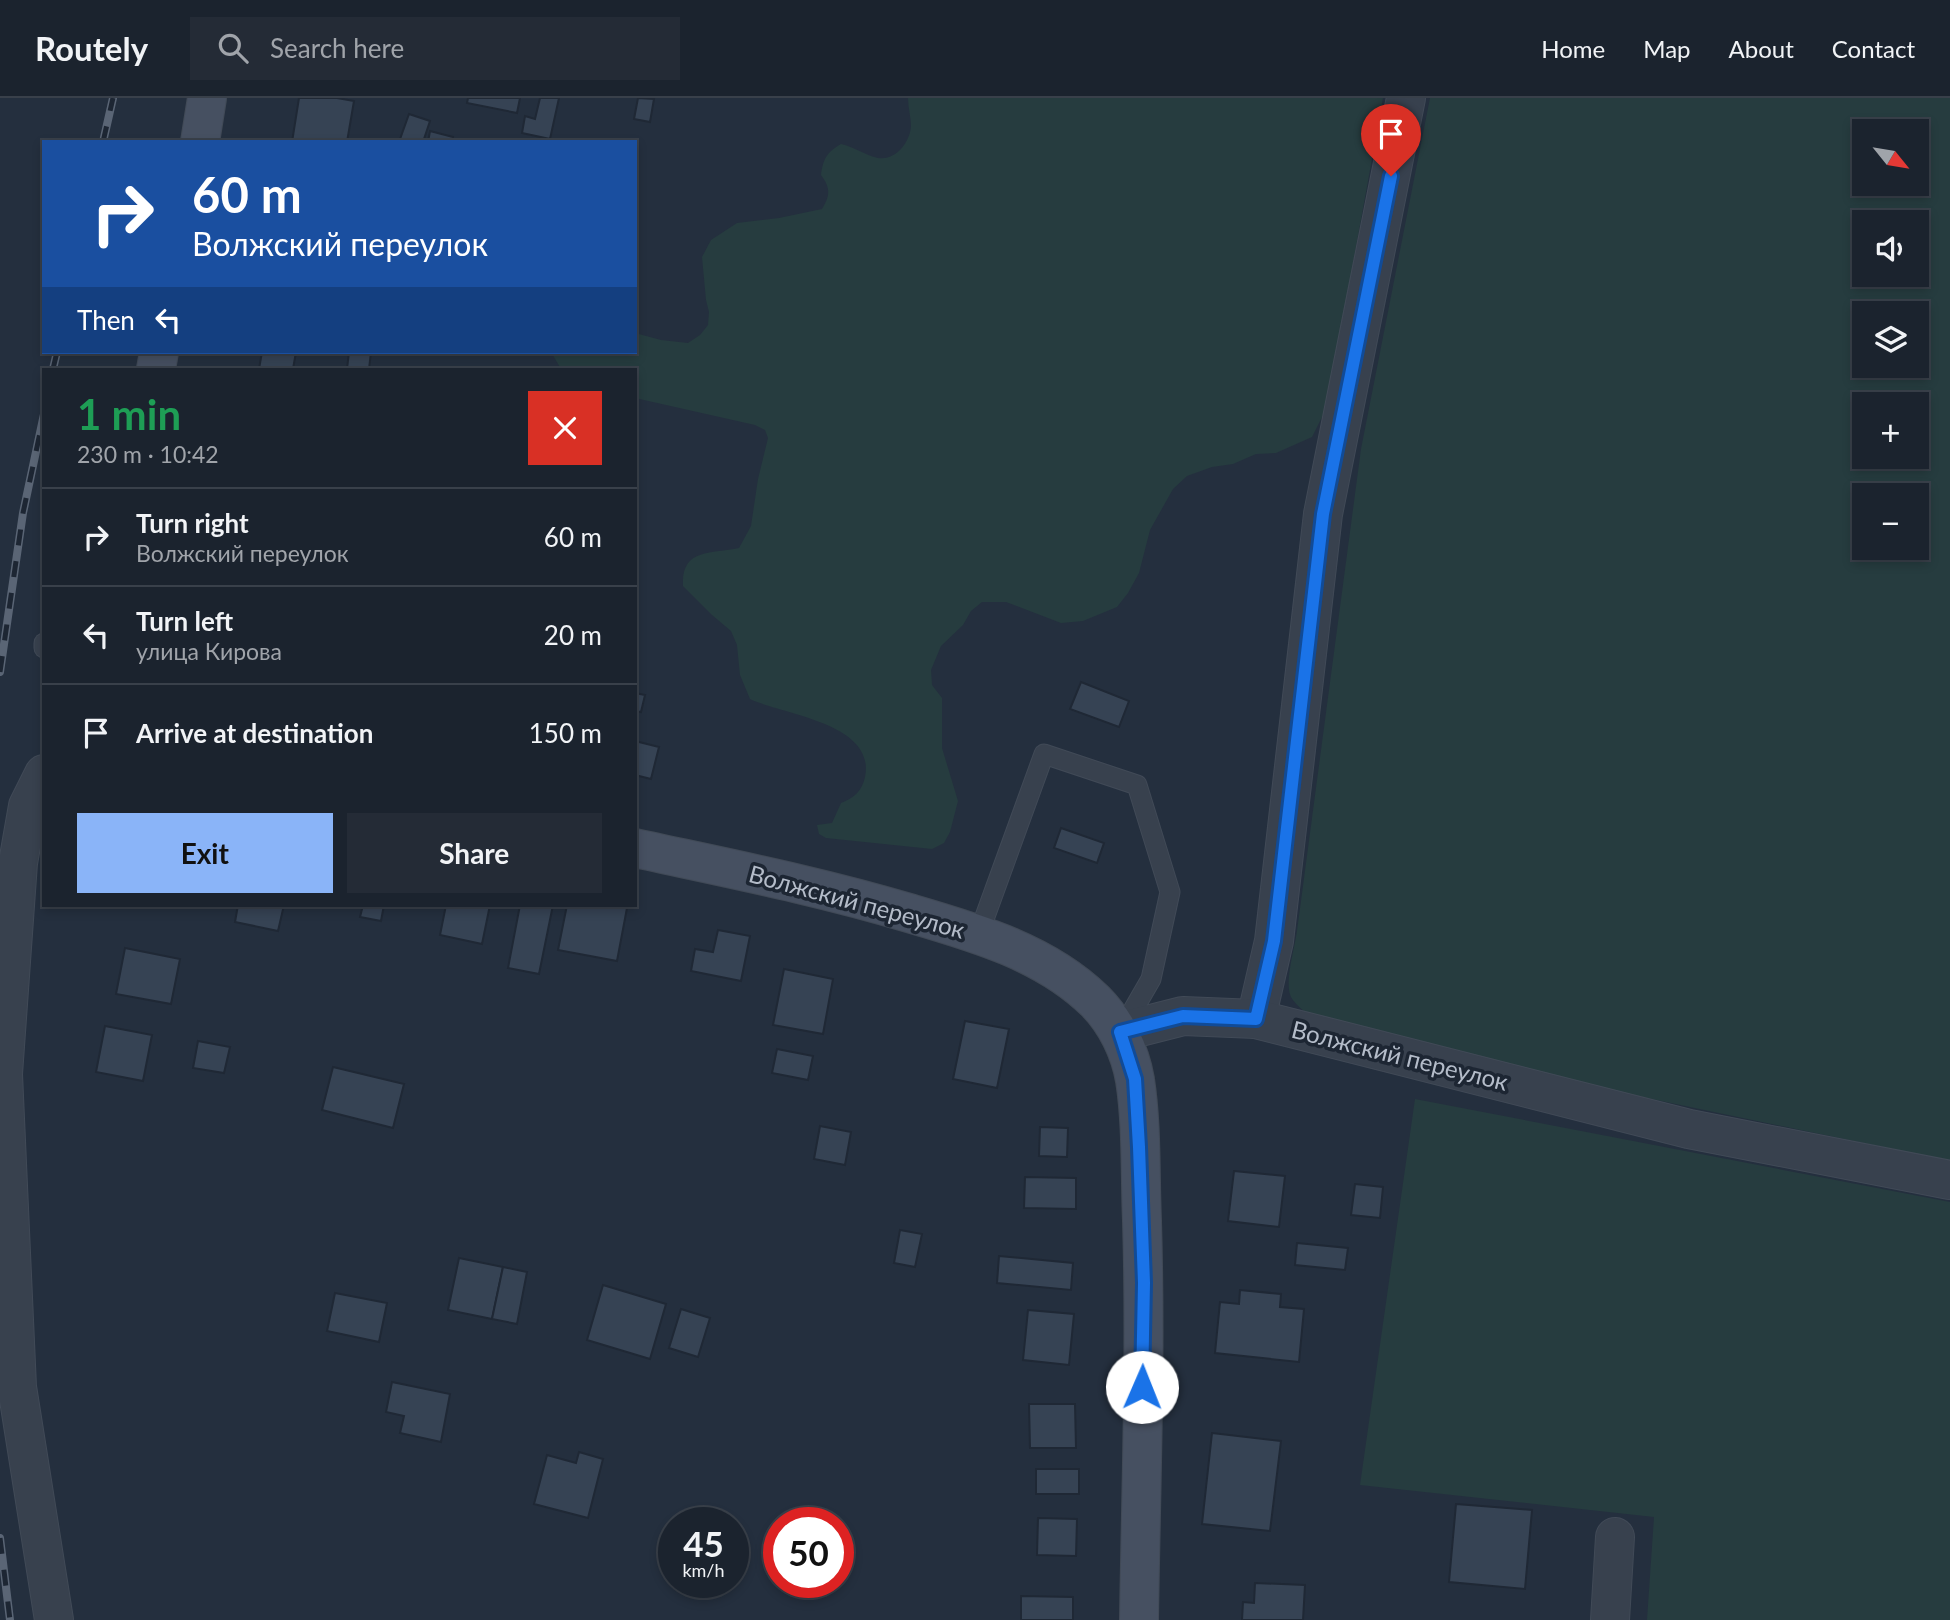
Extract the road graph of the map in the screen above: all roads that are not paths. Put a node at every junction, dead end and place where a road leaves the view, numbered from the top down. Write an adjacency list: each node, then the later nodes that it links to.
1 (207, 98): 3 (main road)
2 (1406, 98): 7 (street)
3 (200, 140)
4 (42, 778): 11 (street)
5 (637, 848): 6 (main road, Волжский переулок)
6 (979, 933): 8 (main road, Волжский переулок); 8 (lane)
7 (1256, 1019): 8 (street, Волжский переулок); 9 (street, Волжский переулок)
8 (1120, 1032): 12 (main road)
9 (1950, 1180)
10 (1615, 1536): 13 (street)
11 (54, 1620)
12 (1139, 1620)
13 (1610, 1620)

